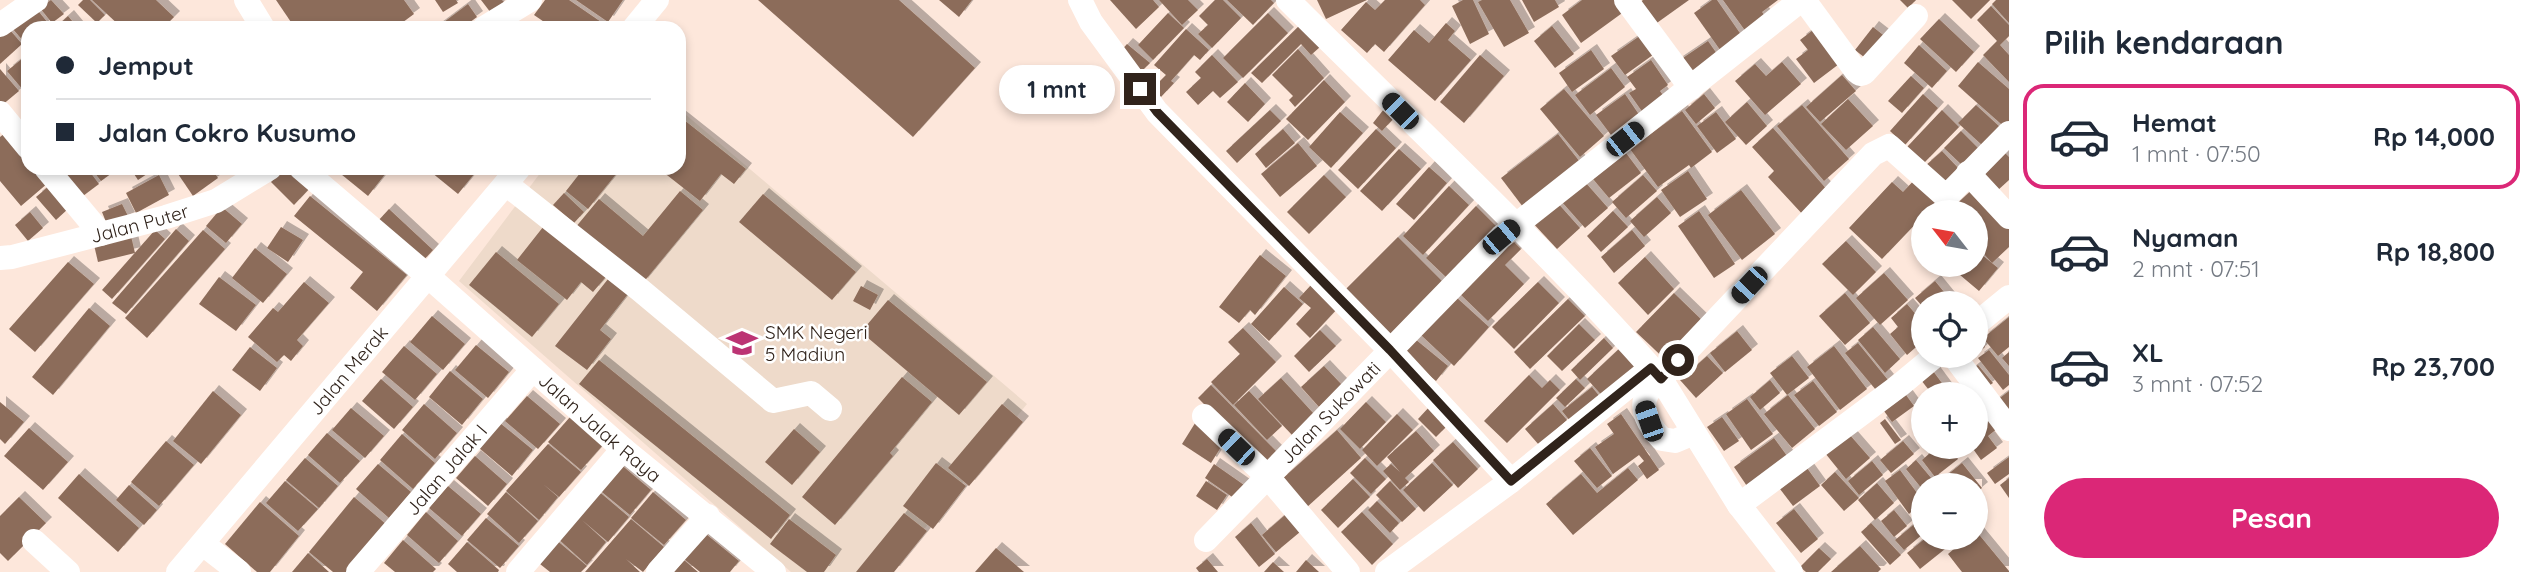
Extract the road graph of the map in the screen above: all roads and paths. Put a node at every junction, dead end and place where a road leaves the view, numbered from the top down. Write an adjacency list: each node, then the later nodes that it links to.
1 (36, 0): 13 (street)
2 (246, 0): 10 (street)
3 (530, 0): 11 (street)
4 (657, 0): 12 (street)
5 (1080, 0): 30 (street)
6 (1288, 0): 24 (street)
7 (1626, 0): 14 (street)
8 (1802, 0): 9 (street); 14 (street, Jalan Sukowati)
9 (1916, 16)
10 (259, 21)
11 (496, 21)
12 (640, 21)
13 (0, 26)
14 (1691, 88): 24 (street, Jalan Sukowati)
15 (0, 113): 17 (street)
16 (2009, 133): 18 (street)
17 (21, 138)
18 (1968, 173): 23 (street); 34 (street)
19 (52, 175): 25 (street)
20 (259, 175): 25 (street, Jalan Puter)
21 (309, 175): 27 (street, Jalan Jalak Raya)
22 (513, 176): 27 (street, Jalan Merak); 35 (street)
23 (2009, 216)
24 (1515, 225): 30 (street, Jalan Sukowati); 34 (street)
25 (101, 234): 26 (street, Jalan Puter)
26 (4, 252)
27 (429, 277): 33 (street, Jalan Jalak Raya); 45 (street, Jalan Merak)
28 (2007, 303): 29 (street)
29 (1988, 316)
30 (1390, 350): 39 (street, Jalan Sukowati); 40 (street)
31 (1920, 368): 41 (street)
32 (1963, 368): 37 (street)
33 (533, 369): 38 (street, Jalan Jalak Raya); 49 (street, Jalan Jalak I)
34 (1656, 374): 40 (street); 41 (street)
35 (830, 409)
36 (1204, 416): 39 (street)
37 (2009, 429)
38 (623, 449): 42 (street, Jalan Jalak Raya); 50 (street)
39 (1268, 477): 43 (street, Jalan Sukowati); 53 (street)
40 (1511, 481): 54 (street)
41 (1740, 505): 55 (street)
42 (708, 516): 51 (street); 52 (street, Jalan Jalak Raya)
43 (1206, 540)
44 (34, 541): 46 (street)
45 (203, 544): 47 (street, Jalan Merak); 48 (street)
46 (68, 572)
47 (178, 572)
48 (239, 572)
49 (358, 572)
50 (518, 572)
51 (658, 572)
52 (775, 572)
53 (1348, 572)
54 (1387, 572)
55 (1791, 572)

